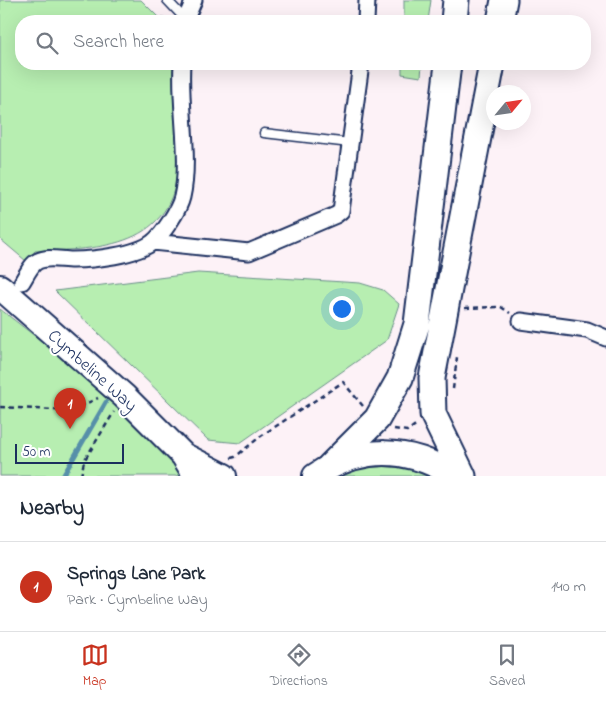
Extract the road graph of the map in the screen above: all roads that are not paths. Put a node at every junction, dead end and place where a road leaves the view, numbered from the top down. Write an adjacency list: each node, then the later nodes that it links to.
1 (167, 0): 6 (lane)
2 (194, 0): 7 (street)
3 (368, 0): 8 (street)
4 (456, 0): 9 (highway)
5 (504, 0): 10 (highway)
6 (180, 15)
7 (187, 15)
8 (367, 15)
9 (455, 15)
10 (501, 15)
11 (182, 70): 17 (street)
12 (360, 70): 16 (street)
13 (447, 70): 23 (highway)
14 (491, 70): 26 (highway)
15 (264, 133): 16 (lane)
16 (350, 143): 17 (street)
17 (153, 242): 18 (street)
18 (11, 289): 21 (main road, Cymbeline Way)
19 (521, 321): 20 (street)
20 (606, 338)
21 (183, 456): 22 (main road, Cymbeline Way); 24 (main road, Cymbeline Way)
22 (230, 466)
23 (322, 471): 25 (main road)
24 (196, 476)
25 (455, 476)
26 (463, 476)

